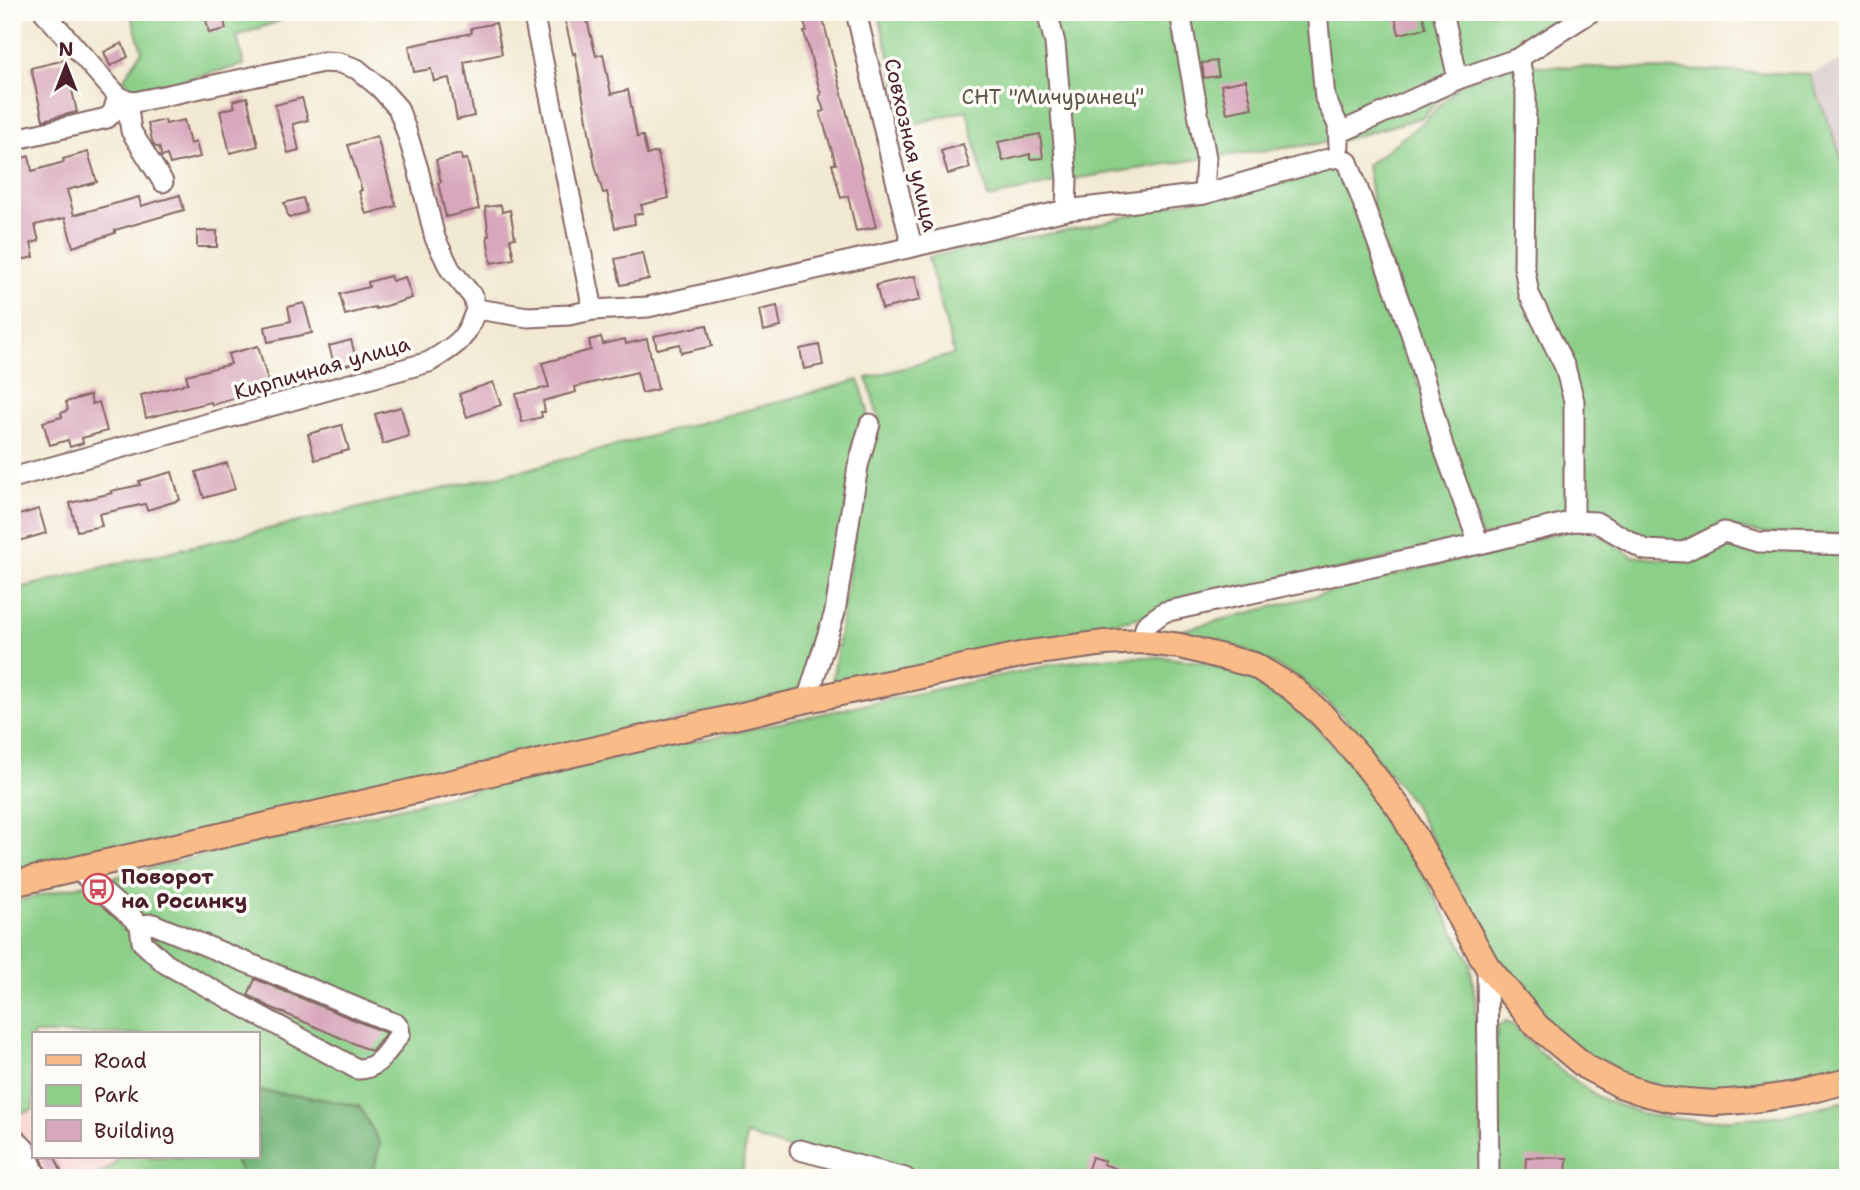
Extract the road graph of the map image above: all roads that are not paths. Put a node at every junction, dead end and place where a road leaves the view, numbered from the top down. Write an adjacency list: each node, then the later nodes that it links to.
1 (44, 12): 11 (street)
2 (533, 12): 20 (street)
3 (856, 12): 18 (street, Совхозная улица)
4 (1047, 12): 17 (street)
5 (1180, 12): 16 (street)
6 (1317, 12): 12 (street)
7 (1443, 12): 10 (street)
8 (1583, 14): 9 (street)
9 (1519, 58): 10 (street); 23 (street)
10 (1458, 79): 12 (street)
11 (122, 98): 13 (street); 15 (street); 19 (street)
12 (1339, 133): 14 (street)
13 (12, 140)
14 (1339, 157): 16 (street); 24 (street)
15 (163, 182)
16 (1205, 194): 17 (street)
17 (1066, 210): 18 (street)
18 (912, 247): 20 (street)
19 (475, 309): 20 (street); 22 (street, Кирпичная улица)
20 (593, 310)
21 (870, 424): 27 (street)
22 (12, 478)
23 (1574, 521): 24 (street); 25 (street)
24 (1479, 544): 26 (street)
25 (1848, 545)
26 (1141, 642): 27 (main road); 31 (main road)
27 (807, 700): 28 (main road)
28 (77, 869): 29 (main road); 30 (street)
29 (12, 884)
30 (140, 925): 30 (street)
31 (1487, 966): 32 (main road); 37 (street)
32 (1848, 1081)
33 (12, 1136): 35 (street)
34 (800, 1150): 36 (street)
35 (37, 1178)
36 (905, 1178)
37 (1489, 1178)

